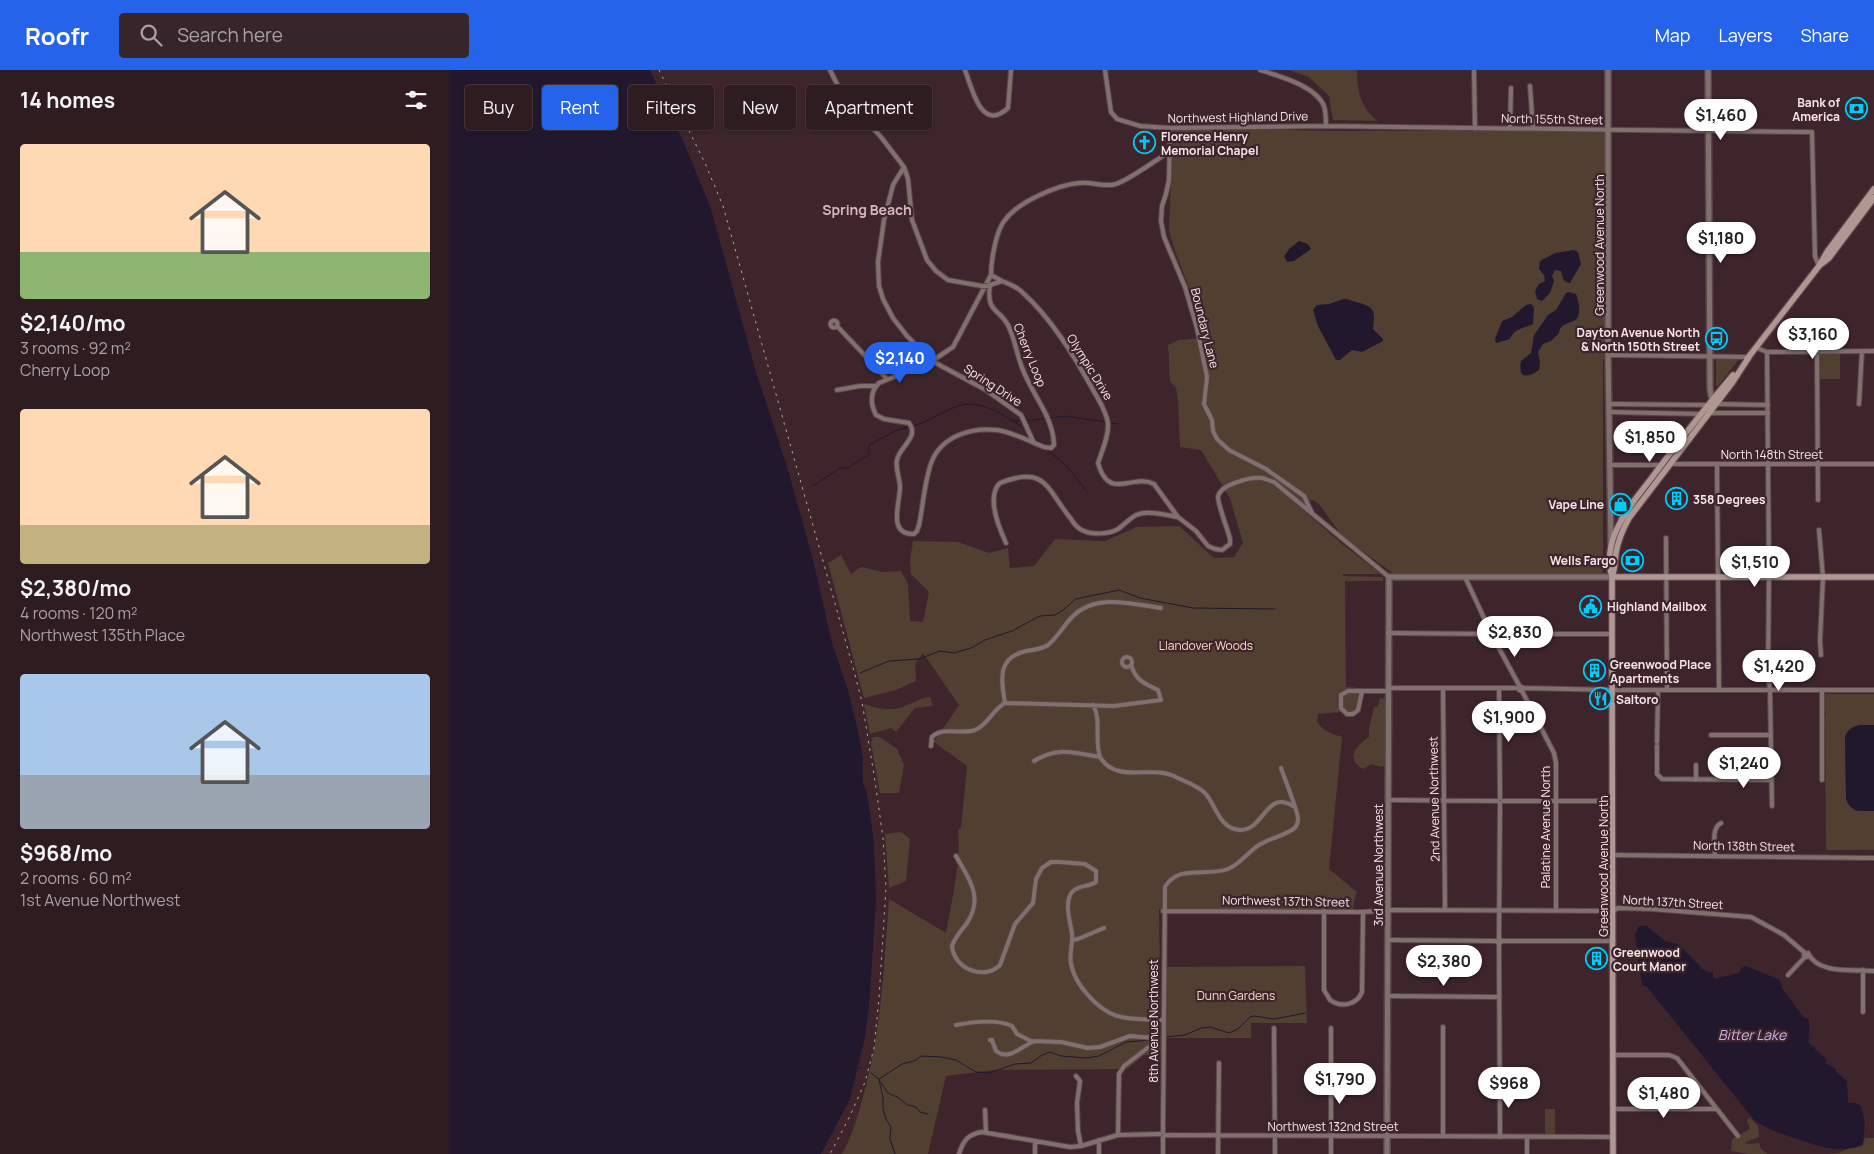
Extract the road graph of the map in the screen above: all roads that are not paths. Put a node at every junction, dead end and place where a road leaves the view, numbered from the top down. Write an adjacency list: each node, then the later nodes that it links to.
1 (830, 70): 19 (street)
2 (965, 70): 3 (street)
3 (1011, 70)
4 (1105, 70): 12 (street, Northwest Highland Drive)
5 (1260, 70): 11 (street)
6 (1474, 70): 15 (street)
7 (1608, 70): 16 (street, Greenwood Avenue North)
8 (1708, 70): 17 (street)
9 (1530, 86): 14 (street)
10 (1511, 88): 13 (street)
11 (1326, 126): 12 (street, Northwest Highland Drive); 15 (street, Northwest Highland Drive)
12 (1170, 128): 18 (street, Boundary Lane)
13 (1510, 128): 14 (street, North 155th Street); 15 (street, North 155th Street)
14 (1533, 128): 16 (street, North 155th Street)
15 (1475, 129)
16 (1609, 130): 17 (street, North 155th Street); 32 (street, Greenwood Avenue North)
17 (1710, 131): 22 (street, North 155th Street); 33 (street)
18 (1169, 152): 23 (street); 62 (street, Boundary Lane)
19 (904, 167): 25 (street, bridge); 35 (street, Spring Drive)
20 (1874, 189): 21 (main road)
21 (1871, 201): 22 (main road)
22 (1819, 266): 27 (main road)
23 (991, 275): 24 (street); 35 (street)
24 (1002, 281): 25 (street); 63 (street, Olympic Drive)
25 (989, 285): 51 (street, Cherry Loop)
26 (837, 326): 36 (street)
27 (1757, 348): 31 (street); 34 (main road)
28 (1817, 350): 29 (street); 31 (street); 54 (street)
29 (1862, 351): 30 (street); 43 (street)
30 (1874, 351)
31 (1768, 352): 44 (street)
32 (1608, 355): 33 (street); 40 (street, Greenwood Avenue North)
33 (1711, 356): 34 (street); 39 (street)
34 (1749, 357): 39 (main road)
35 (932, 361): 36 (street); 51 (street, Spring Drive)
36 (887, 379): 37 (street)
37 (876, 386): 38 (street); 51 (street, Cherry Loop)
38 (837, 390)
39 (1713, 403): 42 (street); 44 (street); 47 (main road); 50 (main road)
40 (1609, 404): 41 (street); 45 (street, Greenwood Avenue North)
41 (1625, 404): 42 (street); 46 (street)
42 (1673, 404): 48 (street)
43 (1859, 404)
44 (1768, 405): 49 (street)
45 (1609, 412): 46 (street); 56 (street, Greenwood Avenue North)
46 (1625, 412): 48 (street)
47 (1710, 412): 49 (street); 52 (main road)
48 (1673, 413): 50 (street)
49 (1768, 413): 58 (street)
50 (1702, 414): 57 (main road)
51 (1034, 443)
52 (1670, 464): 53 (street, North 148th Street); 66 (main road)
53 (1717, 464): 58 (street, North 148th Street); 74 (street)
54 (1818, 464): 55 (street, North 148th Street); 58 (street, North 148th Street); 59 (street)
55 (1874, 464)
56 (1609, 465): 57 (street); 61 (street, Greenwood Avenue North)
57 (1662, 465): 64 (main road)
58 (1768, 465): 75 (street)
59 (1818, 500)
60 (1304, 508): 62 (street, Boundary Lane); 63 (street, Olympic Drive)
61 (1609, 511): 64 (street, Greenwood Avenue North); 69 (street, Greenwood Avenue North)
62 (1313, 515): 70 (street, Boundary Lane)
63 (1178, 517): 68 (street)
64 (1618, 526): 66 (street, Greenwood Avenue North); 69 (main road)
65 (1819, 530): 76 (street)
66 (1620, 536): 72 (main road, Greenwood Avenue North)
67 (1666, 538): 73 (street)
68 (1006, 543)
69 (1611, 548): 72 (main road, Greenwood Avenue North)
70 (1389, 577): 71 (street); 79 (street, 3rd Avenue Northwest)
71 (1465, 577): 72 (street); 80 (street)
72 (1612, 577): 73 (main road); 81 (main road, Greenwood Avenue North)
73 (1665, 577): 74 (main road); 91 (street)
74 (1718, 577): 75 (main road); 92 (street)
75 (1769, 577): 76 (main road); 93 (street)
76 (1824, 578): 77 (main road); 83 (street)
77 (1874, 578)
78 (1161, 608): 97 (street)
79 (1388, 633): 80 (street); 87 (street, 3rd Avenue Northwest)
80 (1489, 633): 82 (street)
81 (1612, 634): 82 (street); 89 (main road, Greenwood Avenue North)
82 (1494, 635): 88 (street, Palatine Avenue North)
83 (1821, 656)
84 (1131, 665): 98 (street)
85 (1442, 688): 86 (street); 87 (street); 110 (street, 2nd Avenue Northwest)
86 (1499, 688): 88 (street); 111 (street)
87 (1388, 689): 96 (street); 109 (street, 3rd Avenue Northwest)
88 (1521, 689): 89 (street); 112 (street, Palatine Avenue North)
89 (1612, 690): 90 (street); 113 (main road, Greenwood Avenue North)
90 (1658, 690): 91 (street); 106 (street)
91 (1668, 690): 92 (street)
92 (1719, 690): 93 (street)
93 (1770, 690): 94 (street); 100 (street)
94 (1822, 690): 95 (street); 108 (street)
95 (1874, 690)
96 (1362, 691): 96 (street)
97 (1005, 703): 98 (street); 101 (street)
98 (1093, 705): 102 (street)
99 (1711, 735): 100 (street)
100 (1770, 735): 107 (street)
101 (932, 746)
102 (1100, 757): 103 (street); 114 (street)
103 (1034, 760)
104 (1696, 765): 106 (street)
105 (1281, 768): 114 (street)
106 (1696, 780): 107 (street)
107 (1771, 780): 115 (street)
108 (1822, 780)
109 (1388, 800): 110 (street); 125 (street, 3rd Avenue Northwest)
110 (1444, 800): 111 (street); 121 (street, 2nd Avenue Northwest)
111 (1500, 801): 112 (street); 122 (street)
112 (1556, 801): 113 (street); 126 (street, Palatine Avenue North)
113 (1613, 801): 117 (main road, Greenwood Avenue North)
114 (1293, 806): 123 (street, 8th Avenue Northwest)
115 (1772, 806)
116 (1721, 823): 119 (street)
117 (1613, 855): 119 (street, North 138th Street); 127 (main road, Greenwood Avenue North)
118 (956, 856): 130 (street)
119 (1715, 856): 120 (street, North 138th Street)
120 (1874, 858)
121 (1445, 910): 122 (street, Northwest 137th Street); 125 (street, Northwest 137th Street)
122 (1499, 910): 126 (street, North 137th Street); 132 (street)
123 (1163, 911): 124 (street, Northwest 137th Street); 141 (street, 8th Avenue Northwest)
124 (1324, 911): 128 (street, Northwest 137th Street); 128 (street)
125 (1388, 911): 128 (street, Northwest 137th Street); 131 (street, 3rd Avenue Northwest)
126 (1556, 911): 127 (street, North 137th Street)
127 (1613, 911): 133 (main road, Greenwood Avenue North); 134 (street, North 137th Street)
128 (1363, 912)
129 (1104, 928): 130 (street)
130 (1072, 940): 141 (street)
131 (1388, 940): 132 (street); 138 (street, 3rd Avenue Northwest)
132 (1499, 941): 133 (street); 139 (street)
133 (1612, 941): 148 (main road, Greenwood Avenue North)
134 (1807, 956): 135 (street, North 137th Street); 137 (street)
135 (1863, 970): 136 (street, North 137th Street); 140 (street)
136 (1874, 971)
137 (1788, 975)
138 (1388, 996): 139 (street); 160 (street, 3rd Avenue Northwest)
139 (1499, 997): 163 (street)
140 (1863, 1012)
141 (1163, 1022): 156 (street, 8th Avenue Northwest)
142 (956, 1025): 147 (street)
143 (1443, 1027): 161 (street)
144 (1274, 1028): 158 (street)
145 (1331, 1028): 159 (street)
146 (990, 1040): 147 (street)
147 (1035, 1042): 155 (street)
148 (1612, 1055): 151 (main road, Greenwood Avenue North); 152 (street)
149 (1219, 1063): 157 (street)
150 (1076, 1076): 168 (street)
151 (1613, 1109): 152 (street); 165 (main road, Greenwood Avenue North)
152 (1716, 1109): 162 (street)
153 (985, 1110): 154 (street)
154 (986, 1132): 167 (street, Northwest 132nd Street); 169 (street, Northwest 132nd Street)
155 (1118, 1135): 156 (street, Northwest 132nd Street); 166 (street, Northwest 132nd Street)
156 (1162, 1135): 157 (street, Northwest 132nd Street); 172 (street, 8th Avenue Northwest)
157 (1218, 1135): 158 (street, Northwest 132nd Street); 173 (street)
158 (1275, 1135): 159 (street, Northwest 132nd Street); 174 (street)
159 (1331, 1136): 160 (street, Northwest 132nd Street); 175 (street)
160 (1388, 1136): 161 (street, Northwest 132nd Street); 176 (street, 3rd Avenue Northwest)
161 (1443, 1136): 163 (street, Northwest 132nd Street)
162 (1738, 1136)
163 (1500, 1137): 164 (street, Northwest 132nd Street)
164 (1527, 1137): 165 (street, Northwest 132nd Street); 177 (street)
165 (1613, 1138): 178 (main road, Greenwood Avenue North)
166 (1098, 1140): 168 (street, Northwest 132nd Street); 171 (street)
167 (1035, 1141): 168 (street, Northwest 132nd Street); 170 (street)
168 (1081, 1146)
169 (959, 1154)
170 (1035, 1154)
171 (1098, 1154)
172 (1163, 1154)
173 (1218, 1154)
174 (1275, 1154)
175 (1331, 1154)
176 (1387, 1154)
177 (1527, 1154)
178 (1613, 1154)

